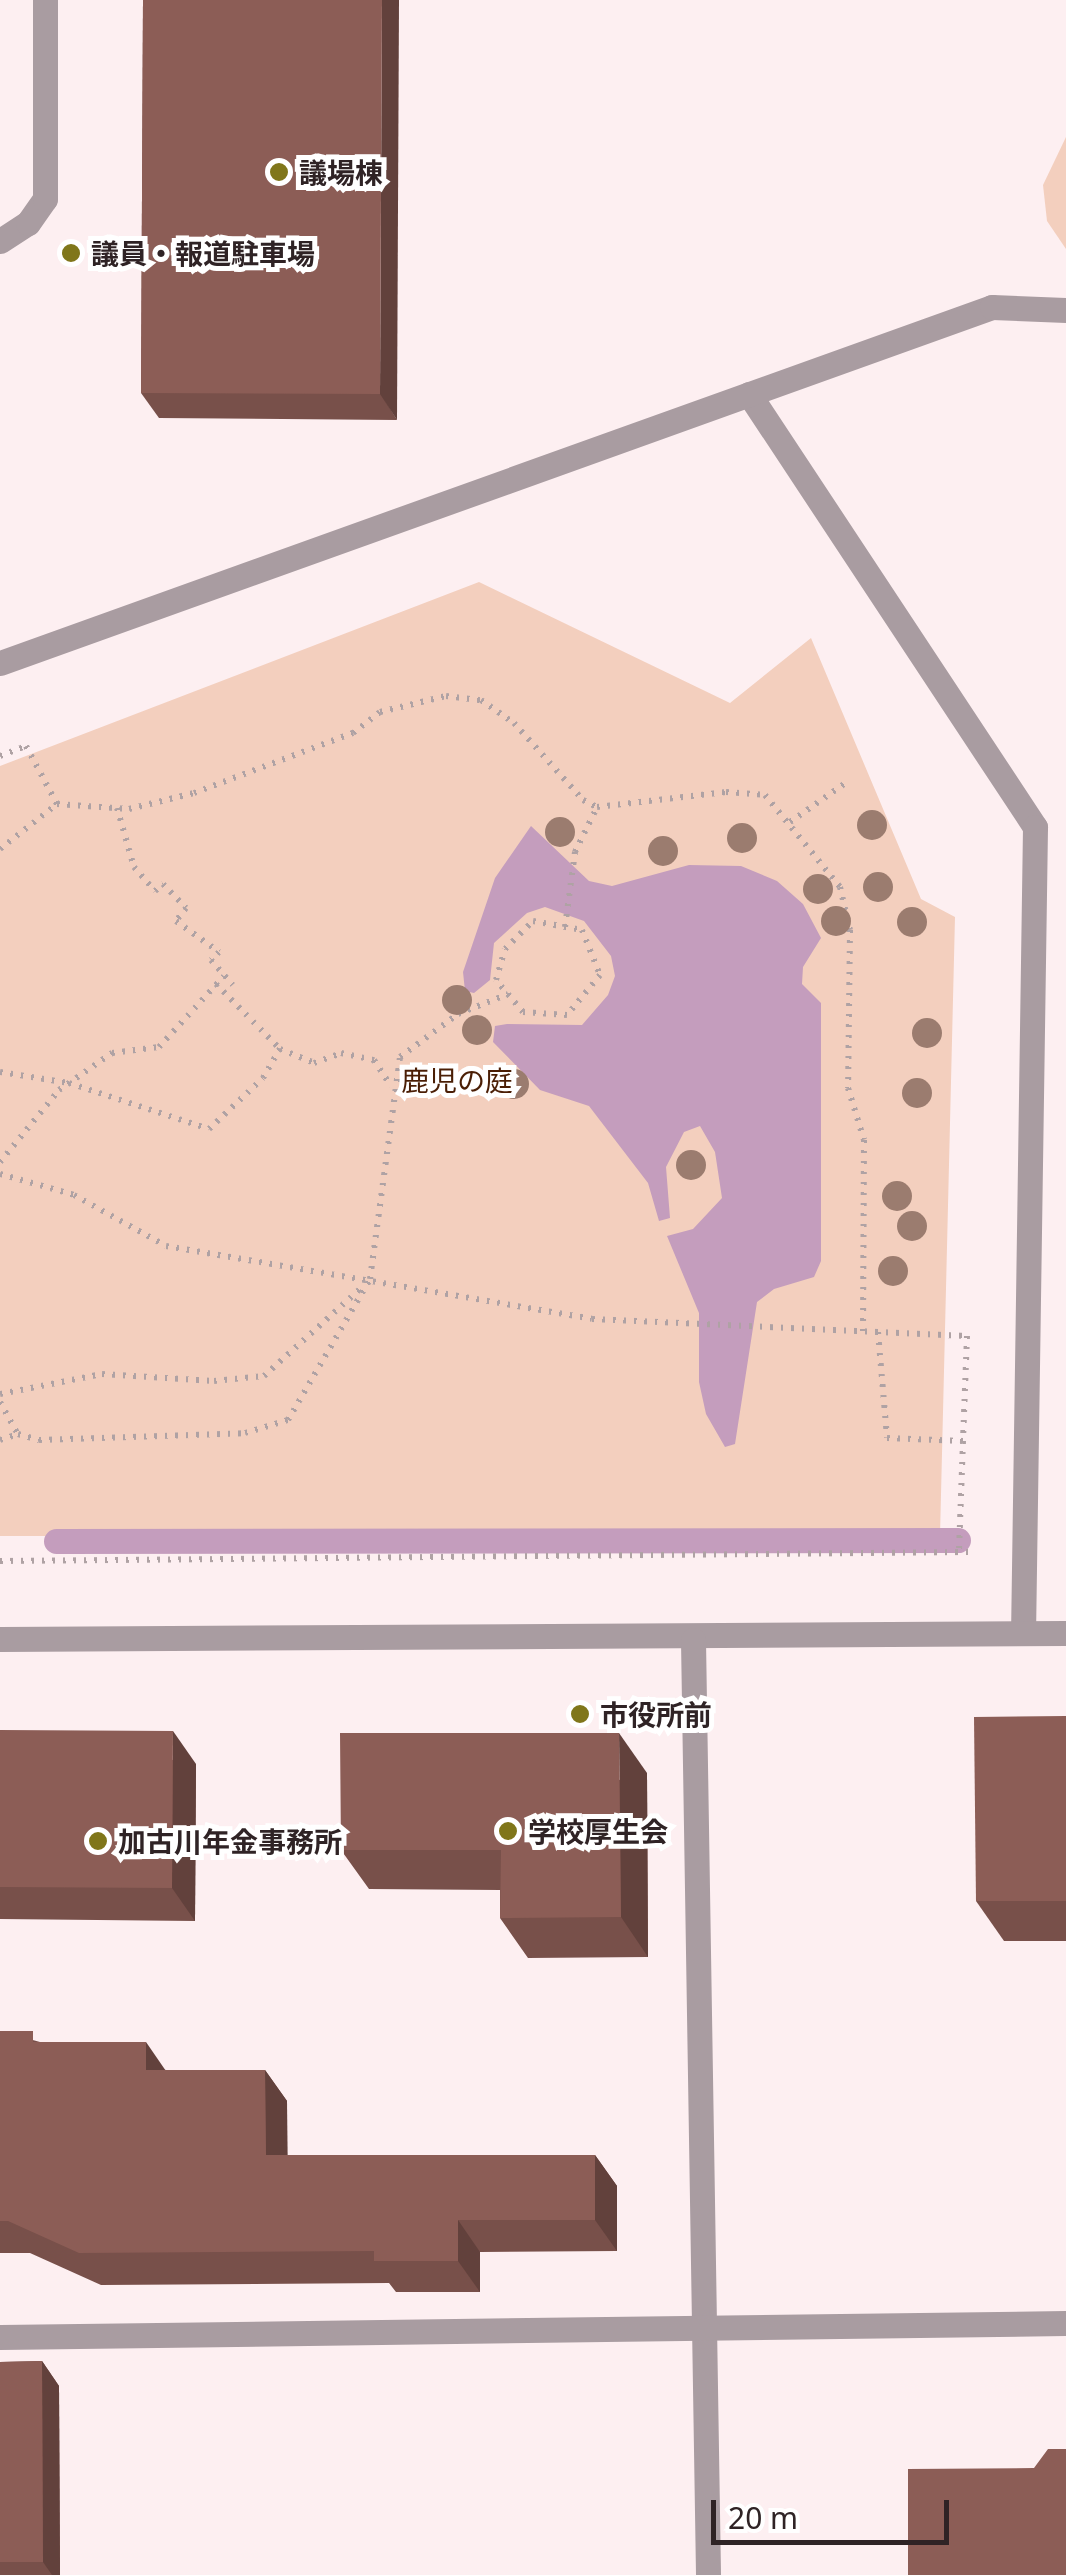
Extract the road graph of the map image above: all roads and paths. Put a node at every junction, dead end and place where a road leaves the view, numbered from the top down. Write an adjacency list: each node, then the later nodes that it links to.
1 (44, 0): 2 (street)
2 (0, 241)
3 (1066, 310): 4 (street)
4 (749, 394): 5 (street); 33 (street)
5 (0, 663)
6 (0, 756): 8 (path)
7 (847, 782): 11 (path)
8 (57, 804): 10 (path); 12 (path)
9 (597, 807): 10 (path); 11 (path); 13 (path)
10 (117, 808): 14 (path)
11 (790, 822): 25 (path)
12 (0, 849)
13 (565, 928): 17 (path); 17 (path)
14 (224, 976): 15 (path); 16 (path)
15 (216, 984): 18 (path); 20 (path)
16 (234, 985)
17 (508, 994): 21 (path)
18 (280, 1049): 20 (path); 21 (path)
19 (0, 1072): 20 (path)
20 (69, 1083): 22 (path)
21 (392, 1087): 24 (path)
22 (0, 1162)
23 (0, 1174): 24 (path)
24 (370, 1279): 25 (path); 27 (path); 29 (path)
25 (863, 1332): 26 (path)
26 (878, 1332): 31 (path); 31 (path)
27 (0, 1394)
28 (0, 1402): 29 (path)
29 (18, 1434): 30 (path)
30 (0, 1440)
31 (963, 1441): 32 (path)
32 (959, 1552): 33 (path); 34 (path)
33 (1022, 1552): 36 (street)
34 (1, 1561)
35 (1066, 1633): 36 (street)
36 (1023, 1634): 38 (street)
37 (0, 1639): 38 (street)
38 (693, 1640): 40 (street)
39 (1066, 2323): 40 (street)
40 (706, 2325): 41 (street); 42 (street)
41 (0, 2337)
42 (708, 2575)

